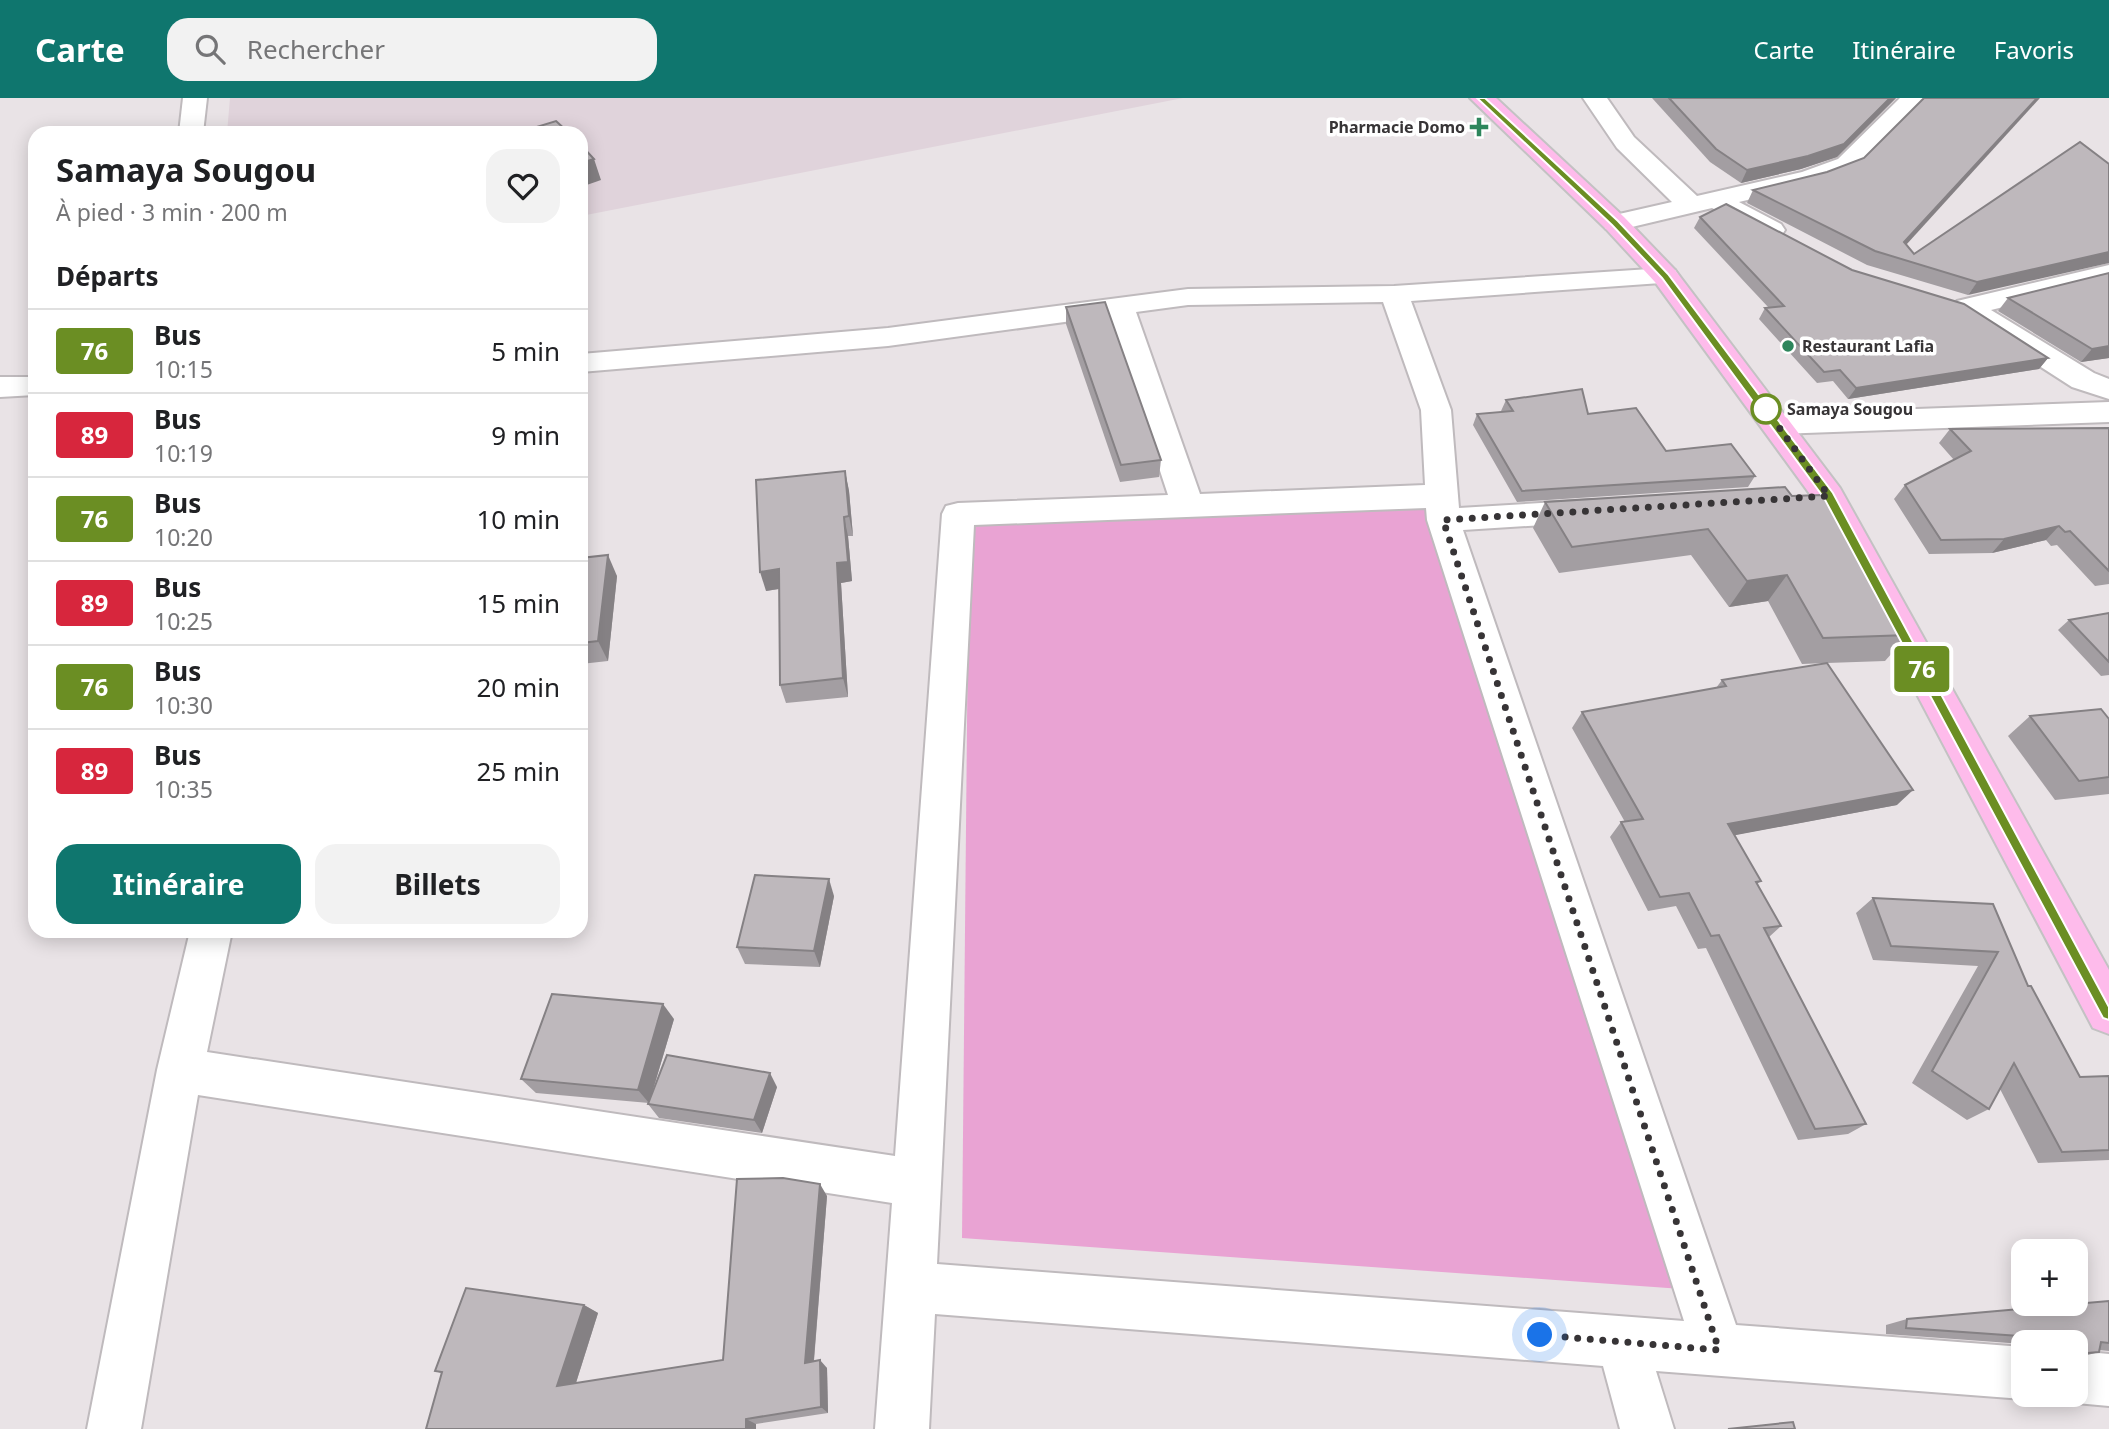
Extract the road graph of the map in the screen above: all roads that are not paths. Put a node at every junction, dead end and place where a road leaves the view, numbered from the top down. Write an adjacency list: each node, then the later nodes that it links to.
1 (195, 98): 5 (street)
2 (1482, 98): 7 (main road)
3 (1595, 98): 6 (street)
4 (1913, 98): 6 (street)
5 (192, 126)
6 (1703, 203): 7 (street); 8 (street)
7 (1615, 223): 10 (main road)
8 (1797, 242)
9 (2109, 273): 16 (street)
10 (1665, 276): 11 (street); 18 (main road)
11 (1394, 294): 12 (street); 22 (street)
12 (1120, 307): 13 (street); 21 (street)
13 (588, 362)
14 (28, 386): 15 (street)
15 (0, 387)
16 (2109, 389)
17 (2109, 412): 18 (street)
18 (1770, 414): 19 (main road)
19 (1829, 496): 20 (street); 25 (main road)
20 (1787, 499)
21 (1188, 506): 22 (street); 27 (street)
22 (1442, 508): 23 (street); 30 (street)
23 (1622, 509)
24 (209, 938): 26 (street)
25 (2109, 1013)
26 (180, 1070): 27 (street); 34 (street)
27 (917, 1182): 28 (street)
28 (910, 1287): 29 (street); 35 (street)
29 (1622, 1342): 30 (street); 36 (street)
30 (1719, 1350): 31 (street)
31 (2011, 1372)
32 (2088, 1378): 33 (street)
33 (2109, 1380)
34 (114, 1429)
35 (902, 1429)
36 (1647, 1429)

